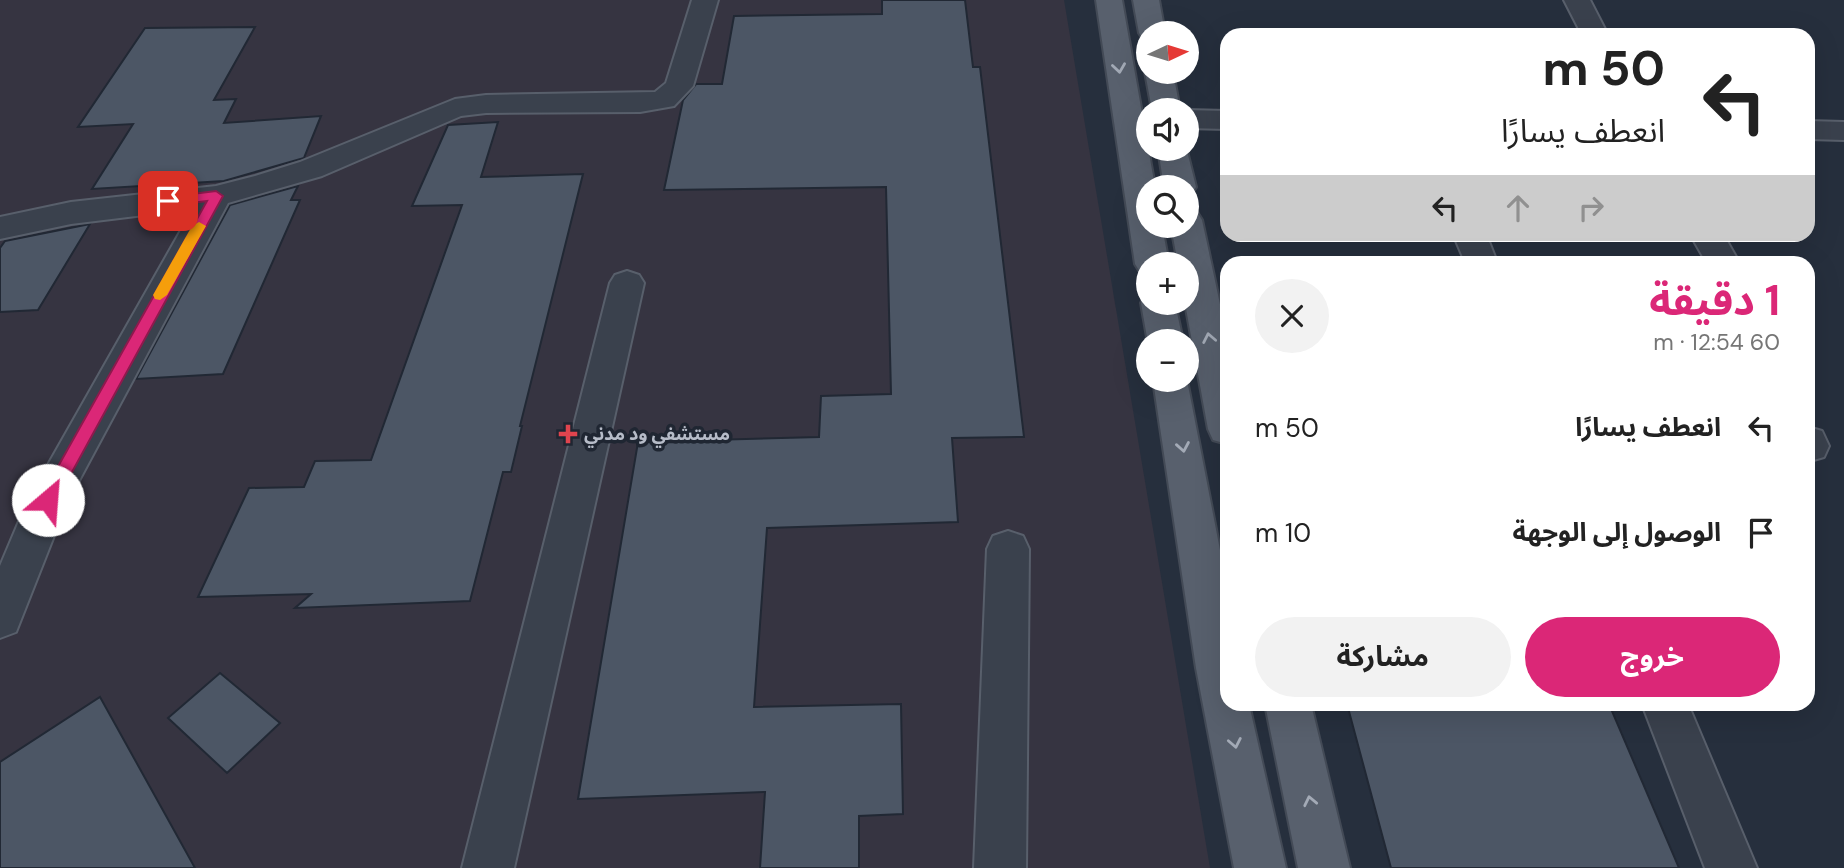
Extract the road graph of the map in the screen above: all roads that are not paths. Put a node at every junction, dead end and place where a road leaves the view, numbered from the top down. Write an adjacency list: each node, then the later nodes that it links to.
1 (705, 0): 11 (street)
2 (1109, 0): 14 (main road, one-way to 14)
3 (1146, 0): 5 (main road)
4 (1577, 0): 6 (street)
5 (1150, 21)
6 (1591, 28)
7 (1199, 119): 8 (street)
8 (1220, 120)
9 (1815, 130): 10 (street)
10 (1844, 131)
11 (216, 196): 12 (street); 19 (street)
12 (0, 228)
13 (1190, 238): 17 (main road, one-way to 13)
14 (1150, 252)
15 (627, 283): 24 (street)
16 (1173, 392): 20 (main road, one-way to 20)
17 (1220, 393)
18 (1008, 549): 25 (street)
19 (0, 618)
20 (1220, 673)
21 (1228, 711): 26 (main road, one-way to 26)
22 (1290, 711): 27 (main road, one-way to 22)
23 (1668, 711): 28 (street)
24 (488, 868)
25 (999, 868)
26 (1260, 868)
27 (1324, 868)
28 (1731, 868)

